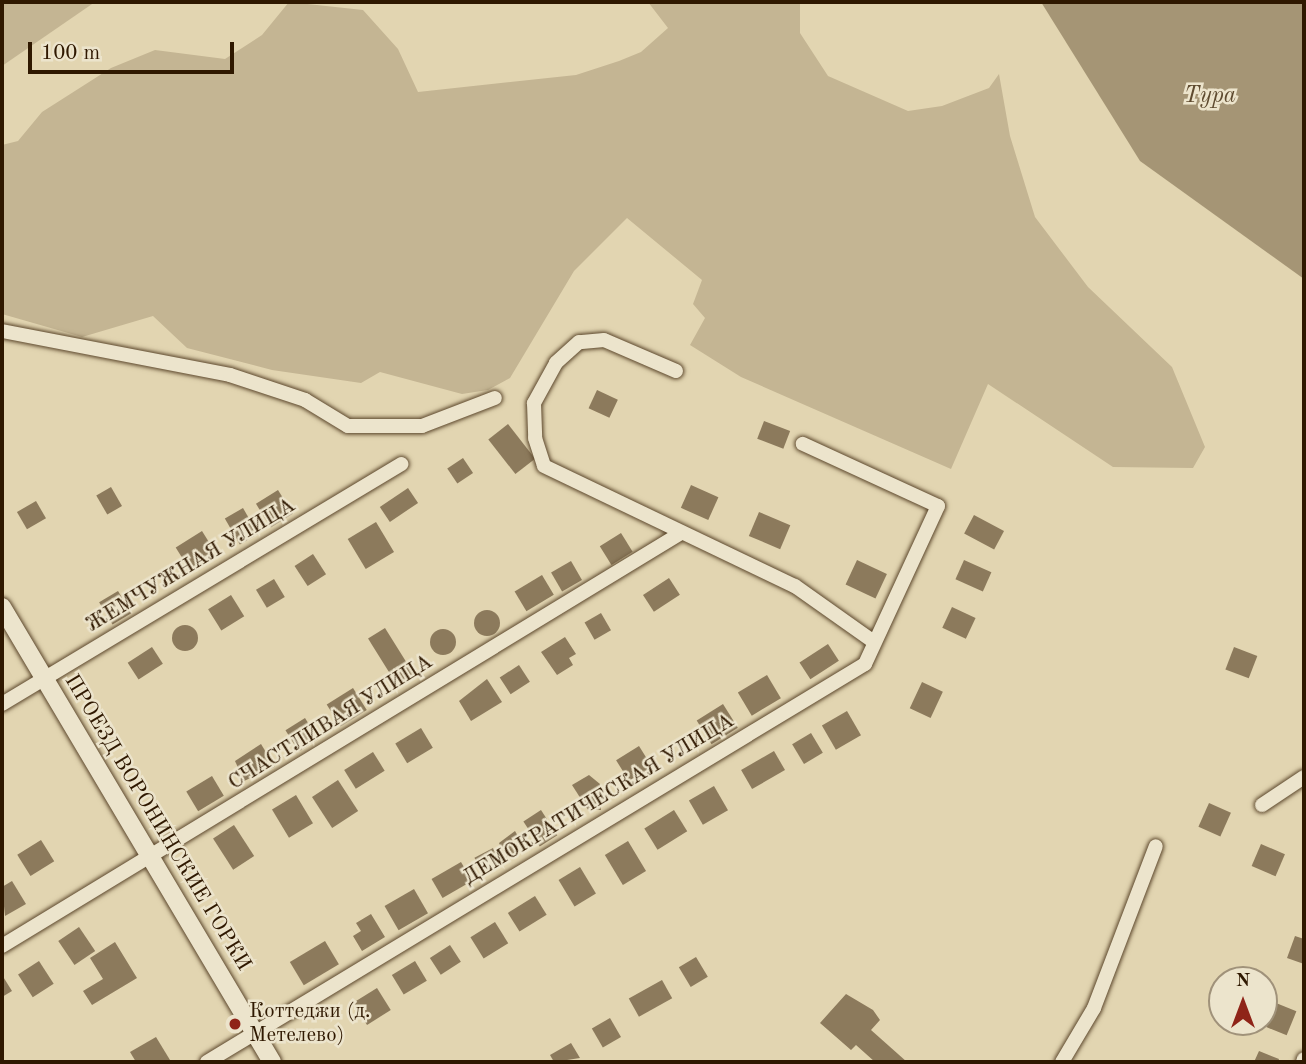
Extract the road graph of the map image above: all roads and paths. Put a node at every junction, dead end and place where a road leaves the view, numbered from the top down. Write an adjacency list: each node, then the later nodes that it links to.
1 (2, 331): 3 (street)
2 (676, 371): 6 (street)
3 (495, 398)
4 (803, 444): 8 (street, ДЕМОКРАТИЧЕСКАЯ УЛИЦА)
5 (401, 464): 9 (street, ЖЕМЧУЖНАЯ УЛИЦА)
6 (681, 533): 8 (street); 14 (street, СЧАСТЛИВАЯ УЛИЦА)
7 (2, 607): 9 (street, ПРОЕЗД ВОРОНИНСКИЕ ГОРКИ)
8 (874, 642): 16 (street, ДЕМОКРАТИЧЕСКАЯ УЛИЦА)
9 (44, 679): 10 (street, ЖЕМЧУЖНАЯ УЛИЦА); 14 (street, ПРОЕЗД ВОРОНИНСКИЕ ГОРКИ)
10 (2, 704)
11 (1304, 777): 12 (street)
12 (1262, 805)
13 (1156, 846): 19 (street)
14 (151, 858): 15 (street, СЧАСТЛИВАЯ УЛИЦА); 16 (street, ПРОЕЗД ВОРОНИНСКИЕ ГОРКИ)
15 (2, 946)
16 (255, 1033): 17 (street, ДЕМОКРАТИЧЕСКАЯ УЛИЦА); 18 (street, ПРОЕЗД ВОРОНИНСКИЕ ГОРКИ)
17 (207, 1062)
18 (272, 1062)
19 (1062, 1062)

